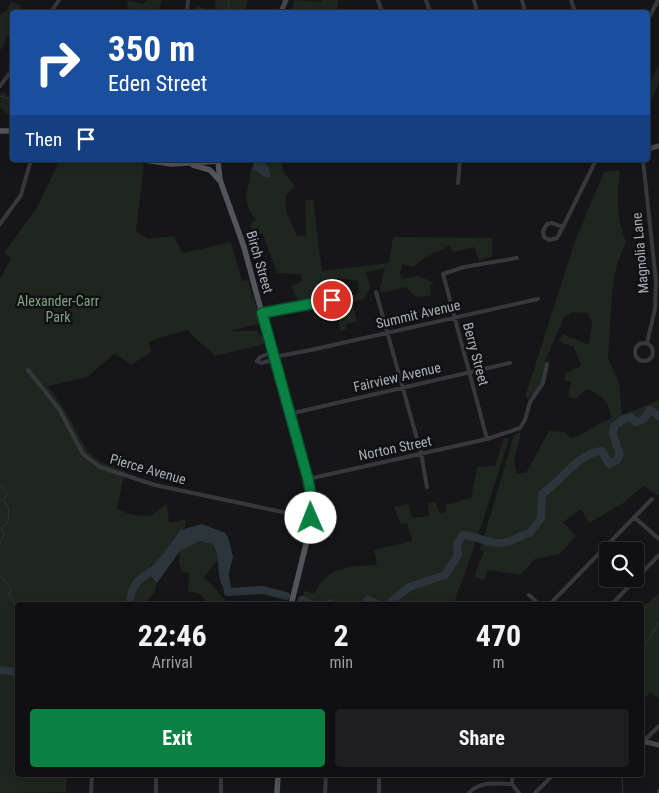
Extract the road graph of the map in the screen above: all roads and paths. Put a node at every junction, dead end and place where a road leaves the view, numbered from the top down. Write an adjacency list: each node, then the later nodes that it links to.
1 (658, 0): 2 (street)
2 (650, 16)
3 (10, 73): 4 (street)
4 (0, 86)
5 (30, 162): 15 (street)
6 (154, 162): 12 (main road)
7 (204, 162): 12 (main road)
8 (218, 162): 13 (main road, Birch Street)
9 (460, 162): 14 (street)
10 (595, 162): 16 (street)
11 (643, 162): 24 (street, Magnolia Lane)
12 (189, 164): 13 (main road)
13 (221, 183): 21 (main road, Birch Street)
14 (458, 183)
15 (0, 224)
16 (563, 228): 16 (street)
17 (517, 258): 22 (street, Berry Street)
18 (376, 292): 23 (street)
19 (538, 299): 22 (street, Summit Avenue)
20 (332, 300): 21 (street)
21 (262, 313): 25 (main road, Birch Street)
22 (454, 317): 23 (street, Summit Avenue); 29 (street, Berry Street)
23 (388, 333): 25 (street, Summit Avenue); 30 (street)
24 (647, 343): 24 (street, Magnolia Lane)
25 (274, 357): 31 (main road, Birch Street)
26 (510, 363): 29 (street, Fairview Avenue)
27 (548, 364): 32 (street, Norton Street)
28 (28, 370): 38 (street, Pierce Avenue)
29 (470, 373): 30 (street, Fairview Avenue); 32 (street, Berry Street)
30 (403, 387): 31 (street, Fairview Avenue); 33 (street)
31 (290, 414): 34 (main road, Birch Street)
32 (487, 439): 33 (street, Norton Street)
33 (421, 453): 34 (street, Norton Street); 35 (street)
34 (308, 479): 38 (main road, Birch Street)
35 (427, 487)
36 (652, 499): 37 (street)
37 (634, 517): 39 (street); 44 (street)
38 (311, 518): 42 (main road, Birch Street)
39 (659, 539)
40 (659, 555): 45 (street)
41 (529, 594): 43 (street)
42 (293, 602)
43 (537, 602)
44 (552, 602)
45 (614, 602)
46 (659, 726): 47 (street)
47 (644, 739)
48 (644, 741): 49 (street)
49 (659, 745)
50 (92, 777): 59 (street)
51 (156, 777): 60 (street)
52 (221, 777): 61 (street)
53 (278, 777): 62 (main road)
54 (326, 777): 63 (street)
55 (379, 777): 64 (street)
56 (512, 777): 58 (street)
57 (551, 777): 67 (street)
58 (512, 784): 65 (street); 66 (street)
59 (91, 793)
60 (156, 793)
61 (221, 793)
62 (277, 793)
63 (326, 793)
64 (379, 793)
65 (470, 793)
66 (519, 793)
67 (535, 793)

